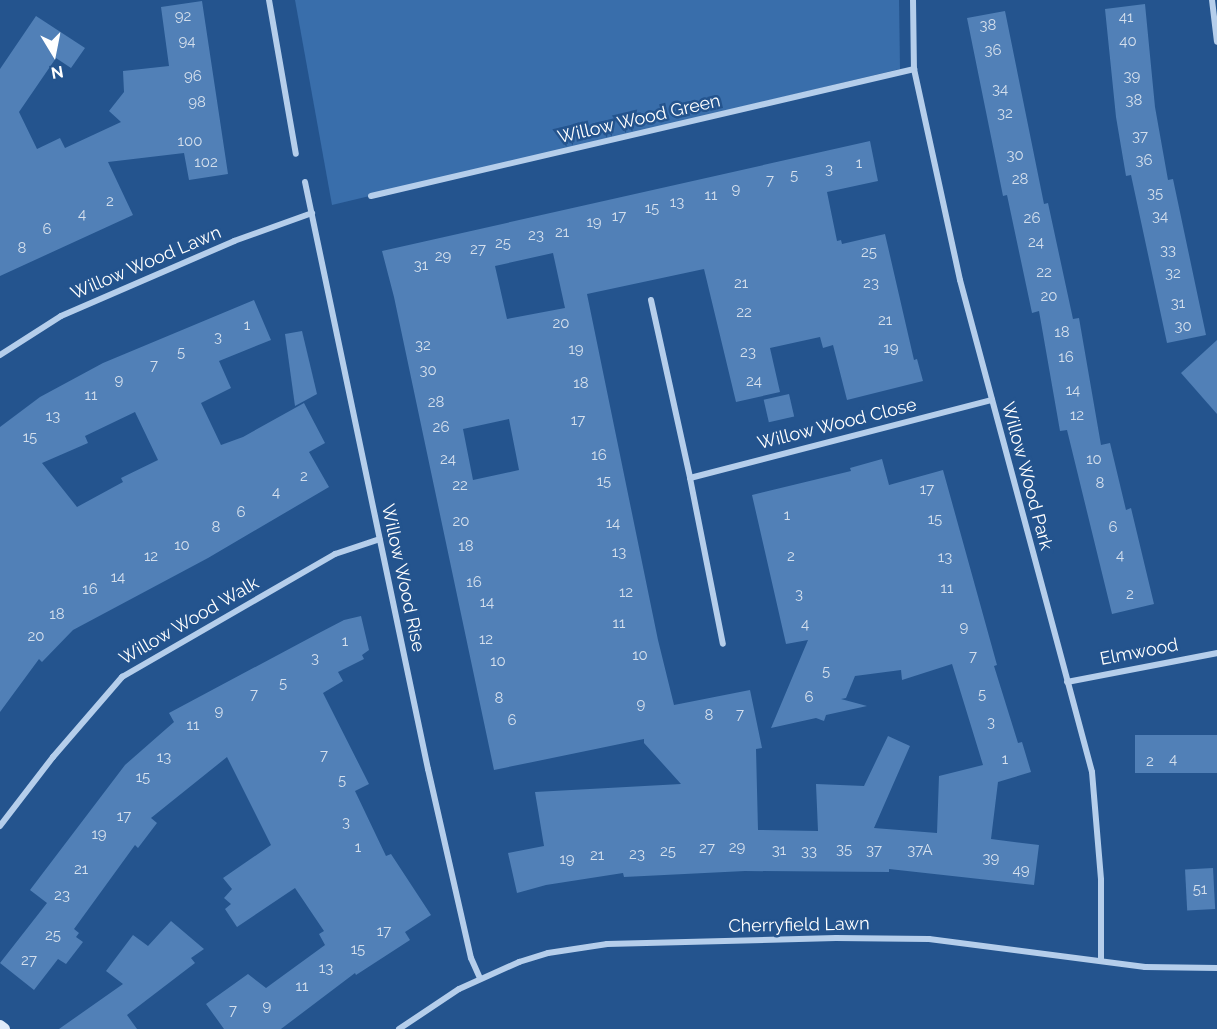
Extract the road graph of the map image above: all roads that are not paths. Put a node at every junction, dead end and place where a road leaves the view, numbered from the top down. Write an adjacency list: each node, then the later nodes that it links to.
1 (269, 0): 6 (street)
2 (913, 0): 5 (street, Willow Wood Park)
3 (1212, 0): 4 (street)
4 (1217, 42)
5 (914, 69): 8 (street, Willow Wood Green); 12 (street, Willow Wood Park)
6 (296, 154)
7 (305, 182): 9 (street, Willow Wood Rise)
8 (371, 196)
9 (312, 213): 11 (street, Willow Wood Lawn); 14 (street, Willow Wood Rise)
10 (651, 300): 13 (street)
11 (0, 355)
12 (992, 400): 13 (street, Willow Wood Close); 17 (street, Willow Wood Park)
13 (690, 478): 15 (street)
14 (380, 539): 18 (street, Willow Wood Walk); 21 (street, Willow Wood Rise)
15 (723, 644)
16 (1217, 653): 17 (street, Elmwood)
17 (1067, 682): 19 (street, Willow Wood Park)
18 (0, 826)
19 (1101, 961): 20 (street, Cherryfield Lawn); 21 (street, Cherryfield Lawn)
20 (1217, 968)
21 (480, 978): 24 (street, Cherryfield Lawn)
22 (0, 1026): 23 (street)
23 (4, 1029)
24 (399, 1029)

